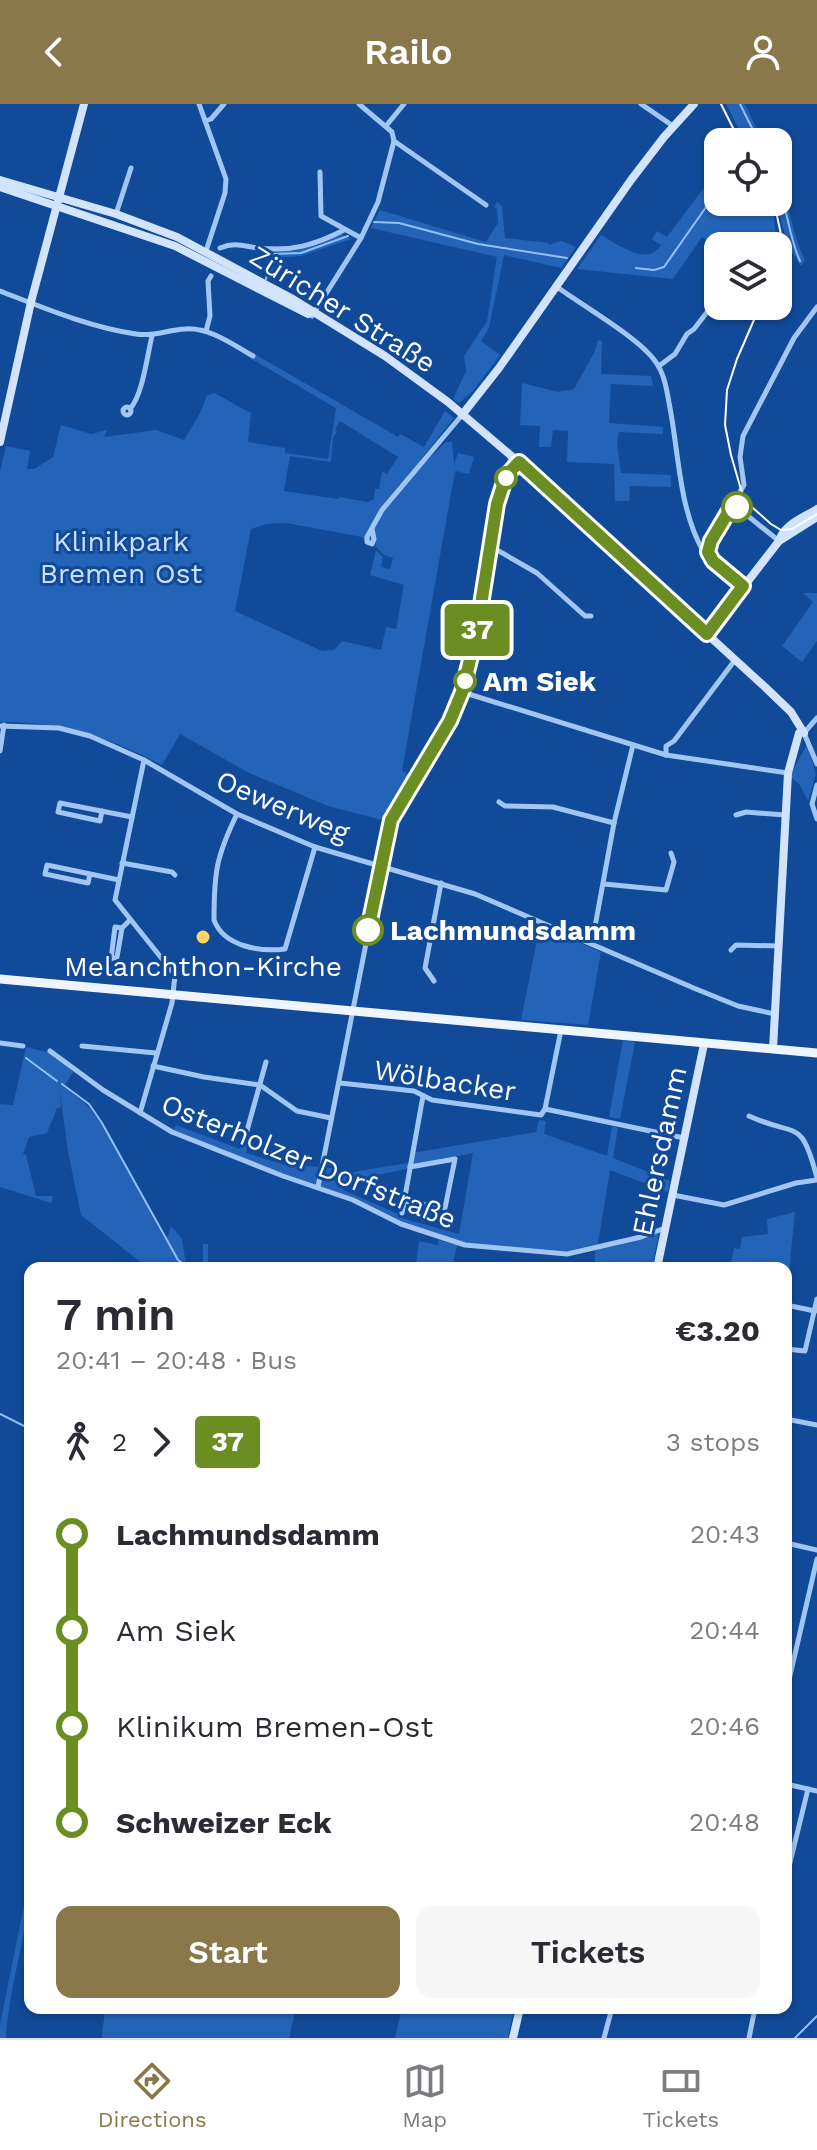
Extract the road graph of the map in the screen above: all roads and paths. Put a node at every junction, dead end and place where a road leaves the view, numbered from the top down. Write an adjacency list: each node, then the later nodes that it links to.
1 (84, 104): 16 (main road)
2 (199, 104): 8 (street)
3 (224, 104): 8 (street)
4 (359, 104): 9 (street)
5 (404, 104): 9 (street)
6 (641, 104): 10 (street)
7 (694, 104): 10 (main road)
8 (205, 121): 22 (street)
9 (386, 126): 11 (street)
10 (673, 126): 26 (main road)
11 (394, 141): 17 (street); 20 (street)
12 (131, 168): 18 (street)
13 (320, 172): 19 (street)
14 (0, 180): 16 (main road)
15 (0, 187): 16 (main road)
16 (58, 201): 18 (main road, Züricher Straße); 23 (main road, Züricher Straße); 29 (main road)
17 (486, 205)
18 (116, 214): 22 (main road, Züricher Straße)
19 (344, 230): 20 (street); 21 (street)
20 (361, 238): 31 (street)
21 (220, 248)
22 (206, 251): 23 (main road, Züricher Straße); 24 (main road, Züricher Straße); 28 (main road, Züricher Straße)
23 (190, 253): 24 (main road, Züricher Straße)
24 (209, 261): 28 (main road, Züricher Straße)
25 (211, 276): 33 (street)
26 (556, 286): 36 (street); 38 (main road)
27 (0, 291): 29 (street)
28 (275, 293): 31 (main road, Züricher Straße)
29 (31, 302): 34 (street); 39 (main road)
30 (817, 307): 41 (street)
31 (313, 314): 38 (main road, Züricher Straße)
32 (704, 316): 36 (street)
33 (206, 331): 34 (street); 35 (street)
34 (152, 336): 37 (street)
35 (253, 356)
36 (659, 366): 48 (street)
37 (130, 409)
38 (462, 415): 40 (main road, Züricher Straße); 45 (street)
39 (0, 442)
40 (515, 459): 47 (street); 51 (main road, Züricher Straße)
41 (733, 504): 46 (street); 48 (street)
42 (817, 509): 44 (main road)
43 (817, 517): 44 (main road)
44 (797, 525): 46 (main road)
45 (372, 529)
46 (779, 541): 49 (main road)
47 (490, 546): 50 (street); 53 (street)
48 (708, 552): 49 (street)
49 (743, 586): 51 (main road)
50 (591, 616)
51 (707, 634): 52 (main road, Züricher Straße)
52 (735, 660): 56 (main road, Züricher Straße); 59 (street)
53 (462, 692): 57 (street); 75 (street)
54 (817, 718): 56 (street)
55 (2, 725): 58 (street); 60 (street, Oewerweg)
56 (802, 733): 61 (street); 62 (main road)
57 (633, 745): 59 (street); 71 (street)
58 (0, 751)
59 (666, 755): 62 (street)
60 (144, 760): 66 (street, Oewerweg); 69 (street)
61 (817, 764)
62 (788, 773): 68 (main road)
63 (817, 785): 70 (street)
64 (499, 802): 71 (street)
65 (102, 811): 65 (street); 69 (street)
66 (237, 814): 72 (street, Oewerweg); 72 (street)
67 (736, 815): 68 (street)
68 (785, 815): 84 (main road)
69 (132, 817): 74 (street)
70 (817, 819)
71 (614, 823): 80 (street)
72 (315, 847): 75 (street, Oewerweg)
73 (671, 853): 80 (street)
74 (122, 863): 77 (street); 78 (street)
75 (381, 866): 79 (street, Oewerweg); 89 (street)
76 (90, 874): 76 (street); 78 (street)
77 (175, 875)
78 (119, 880): 81 (street)
79 (441, 883): 83 (street, Oewerweg); 87 (street)
80 (604, 884): 83 (street)
81 (130, 920): 82 (street); 88 (street)
82 (122, 928): 82 (street)
83 (592, 943): 90 (street, Oewerweg)
84 (778, 946): 85 (street); 90 (main road)
85 (731, 950)
86 (0, 979): 88 (main road)
87 (434, 981)
88 (172, 995): 89 (main road); 98 (street)
89 (354, 1011): 91 (main road); 102 (street)
90 (775, 1014): 96 (main road)
91 (561, 1030): 93 (main road); 105 (street)
92 (0, 1043): 94 (street)
93 (704, 1044): 96 (main road); 109 (main road, Ehlersdamm)
94 (23, 1046)
95 (82, 1046): 98 (street)
96 (773, 1049): 99 (main road)
97 (50, 1051): 106 (street, Osterholzer Dorfstraße)
98 (157, 1053): 101 (street)
99 (817, 1053)
100 (266, 1062): 103 (street)
101 (153, 1066): 103 (street); 106 (street)
102 (340, 1083): 104 (street, Wölbacker); 108 (street)
103 (260, 1085): 108 (street); 110 (street)
104 (423, 1096): 105 (street, Wölbacker); 111 (street)
105 (544, 1111): 109 (street, Wölbacker)
106 (140, 1113): 113 (street, Osterholzer Dorfstraße)
107 (749, 1116): 112 (street)
108 (331, 1118): 113 (street)
109 (684, 1138): 114 (main road, Ehlersdamm)
110 (243, 1145)
111 (410, 1167): 115 (street); 115 (street)
112 (817, 1179): 114 (street)
113 (318, 1187): 117 (street, Osterholzer Dorfstraße)
114 (673, 1195): 117 (main road, Ehlersdamm)
115 (404, 1201): 116 (street)
116 (402, 1213)
117 (665, 1228): 118 (main road, Ehlersdamm)
118 (658, 1262)
119 (817, 1299): 121 (street)
120 (792, 1306): 121 (street)
121 (815, 1311): 122 (street)
122 (792, 1350)
123 (792, 1420): 124 (street)
124 (817, 1425)
125 (792, 1544): 126 (street)
126 (817, 1550)
127 (817, 1559): 128 (street)
128 (792, 1667)
129 (792, 1785): 130 (street)
130 (808, 1789): 131 (street); 132 (street)
131 (817, 1791)
132 (792, 1854)
133 (519, 2014): 136 (main road)
134 (610, 2014): 137 (street)
135 (754, 2014): 138 (street)
136 (513, 2038)
137 (604, 2038)
138 (749, 2038)

